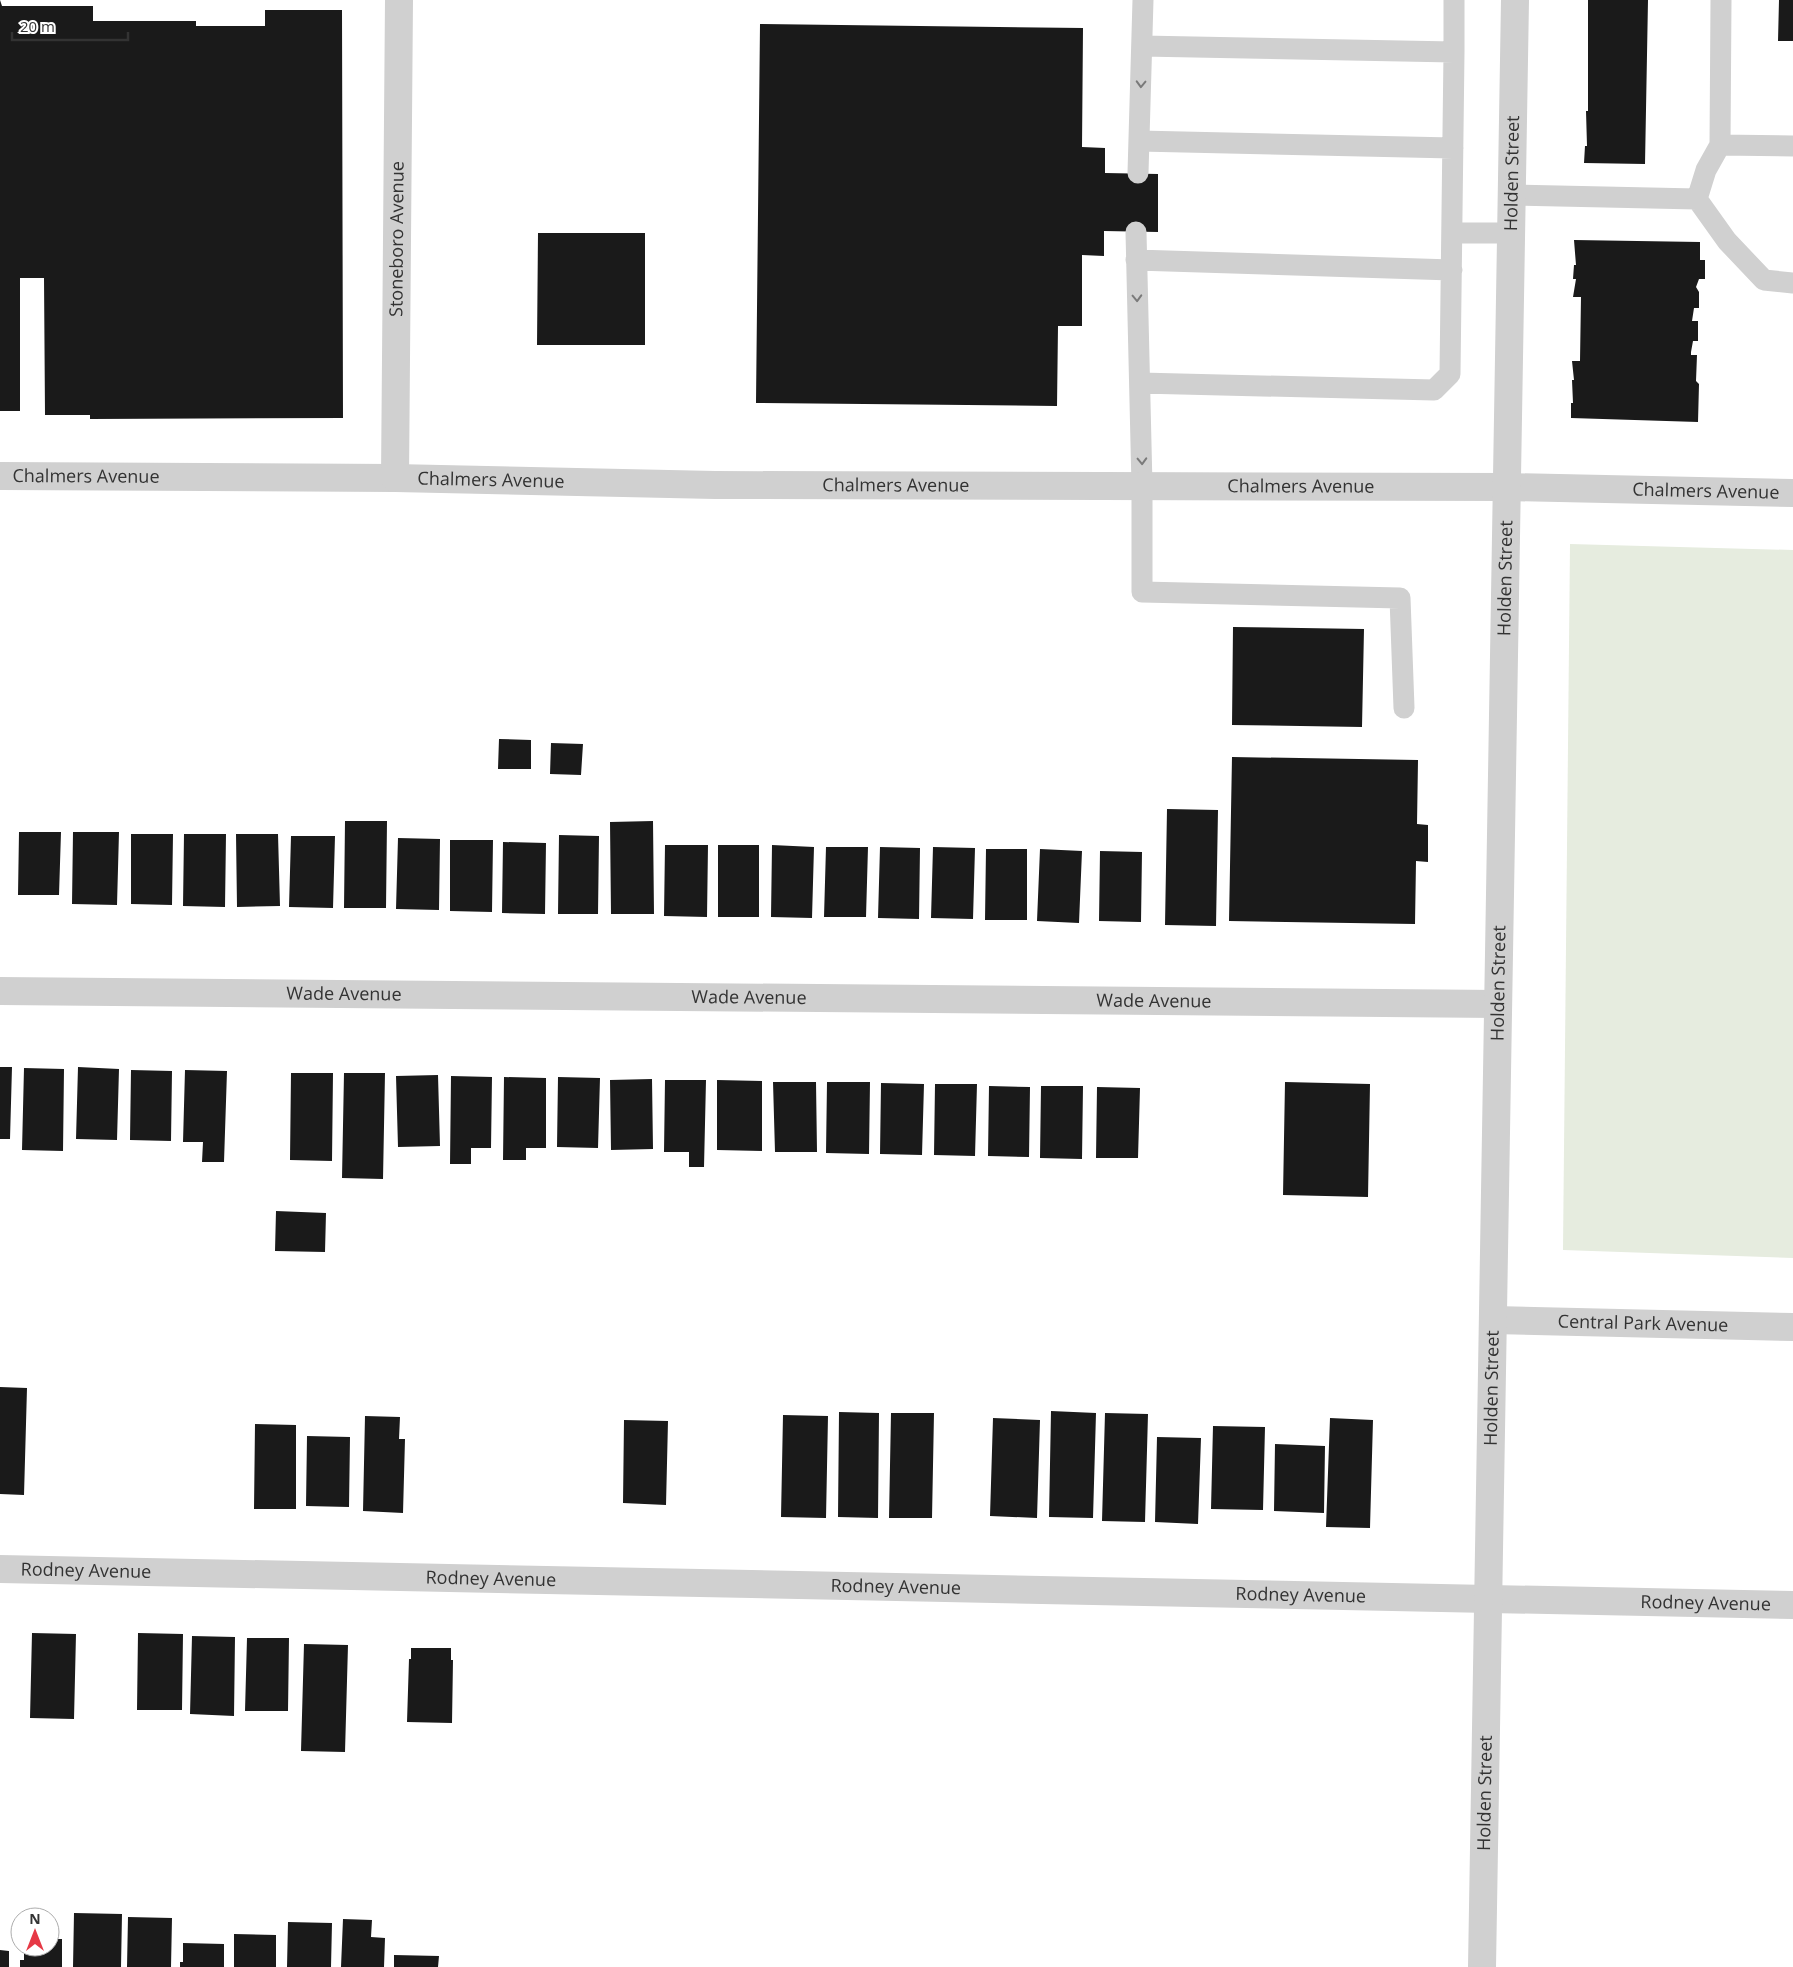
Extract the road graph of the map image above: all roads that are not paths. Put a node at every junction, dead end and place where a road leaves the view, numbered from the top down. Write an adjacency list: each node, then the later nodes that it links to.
1 (399, 0): 23 (street, Stoneboro Avenue)
2 (1143, 0): 6 (lane)
3 (1454, 0): 7 (lane)
4 (1515, 0): 13 (street, Holden Street)
5 (1721, 0): 9 (lane)
6 (1142, 46): 7 (lane); 8 (lane, one-way to 8)
7 (1454, 52): 11 (lane)
8 (1139, 141): 11 (lane); 12 (lane)
9 (1720, 144): 10 (lane); 14 (lane)
10 (1793, 146)
11 (1453, 148): 16 (lane)
12 (1138, 173)
13 (1512, 195): 14 (lane); 17 (street, Holden Street)
14 (1697, 199): 20 (lane)
15 (1136, 232): 18 (lane)
16 (1452, 233): 17 (lane); 19 (lane)
17 (1511, 233): 25 (street, Holden Street)
18 (1136, 260): 19 (lane); 21 (lane, one-way to 21)
19 (1452, 270): 21 (lane)
20 (1793, 283)
21 (1140, 383): 24 (lane, one-way to 24)
22 (0, 476): 23 (street, Chalmers Avenue)
23 (395, 478): 24 (street, Chalmers Avenue)
24 (1142, 486): 25 (street, Chalmers Avenue); 27 (lane)
25 (1507, 487): 26 (street, Chalmers Avenue); 29 (street, Holden Street)
26 (1793, 493)
27 (1404, 708)
28 (0, 991): 29 (street, Wade Avenue)
29 (1498, 1004): 30 (street, Holden Street)
30 (1493, 1320): 31 (street, Central Park Avenue); 33 (street, Holden Street)
31 (1793, 1327)
32 (0, 1569): 33 (street, Rodney Avenue)
33 (1488, 1598): 34 (street, Rodney Avenue); 35 (street, Holden Street)
34 (1793, 1604)
35 (1482, 1967)

